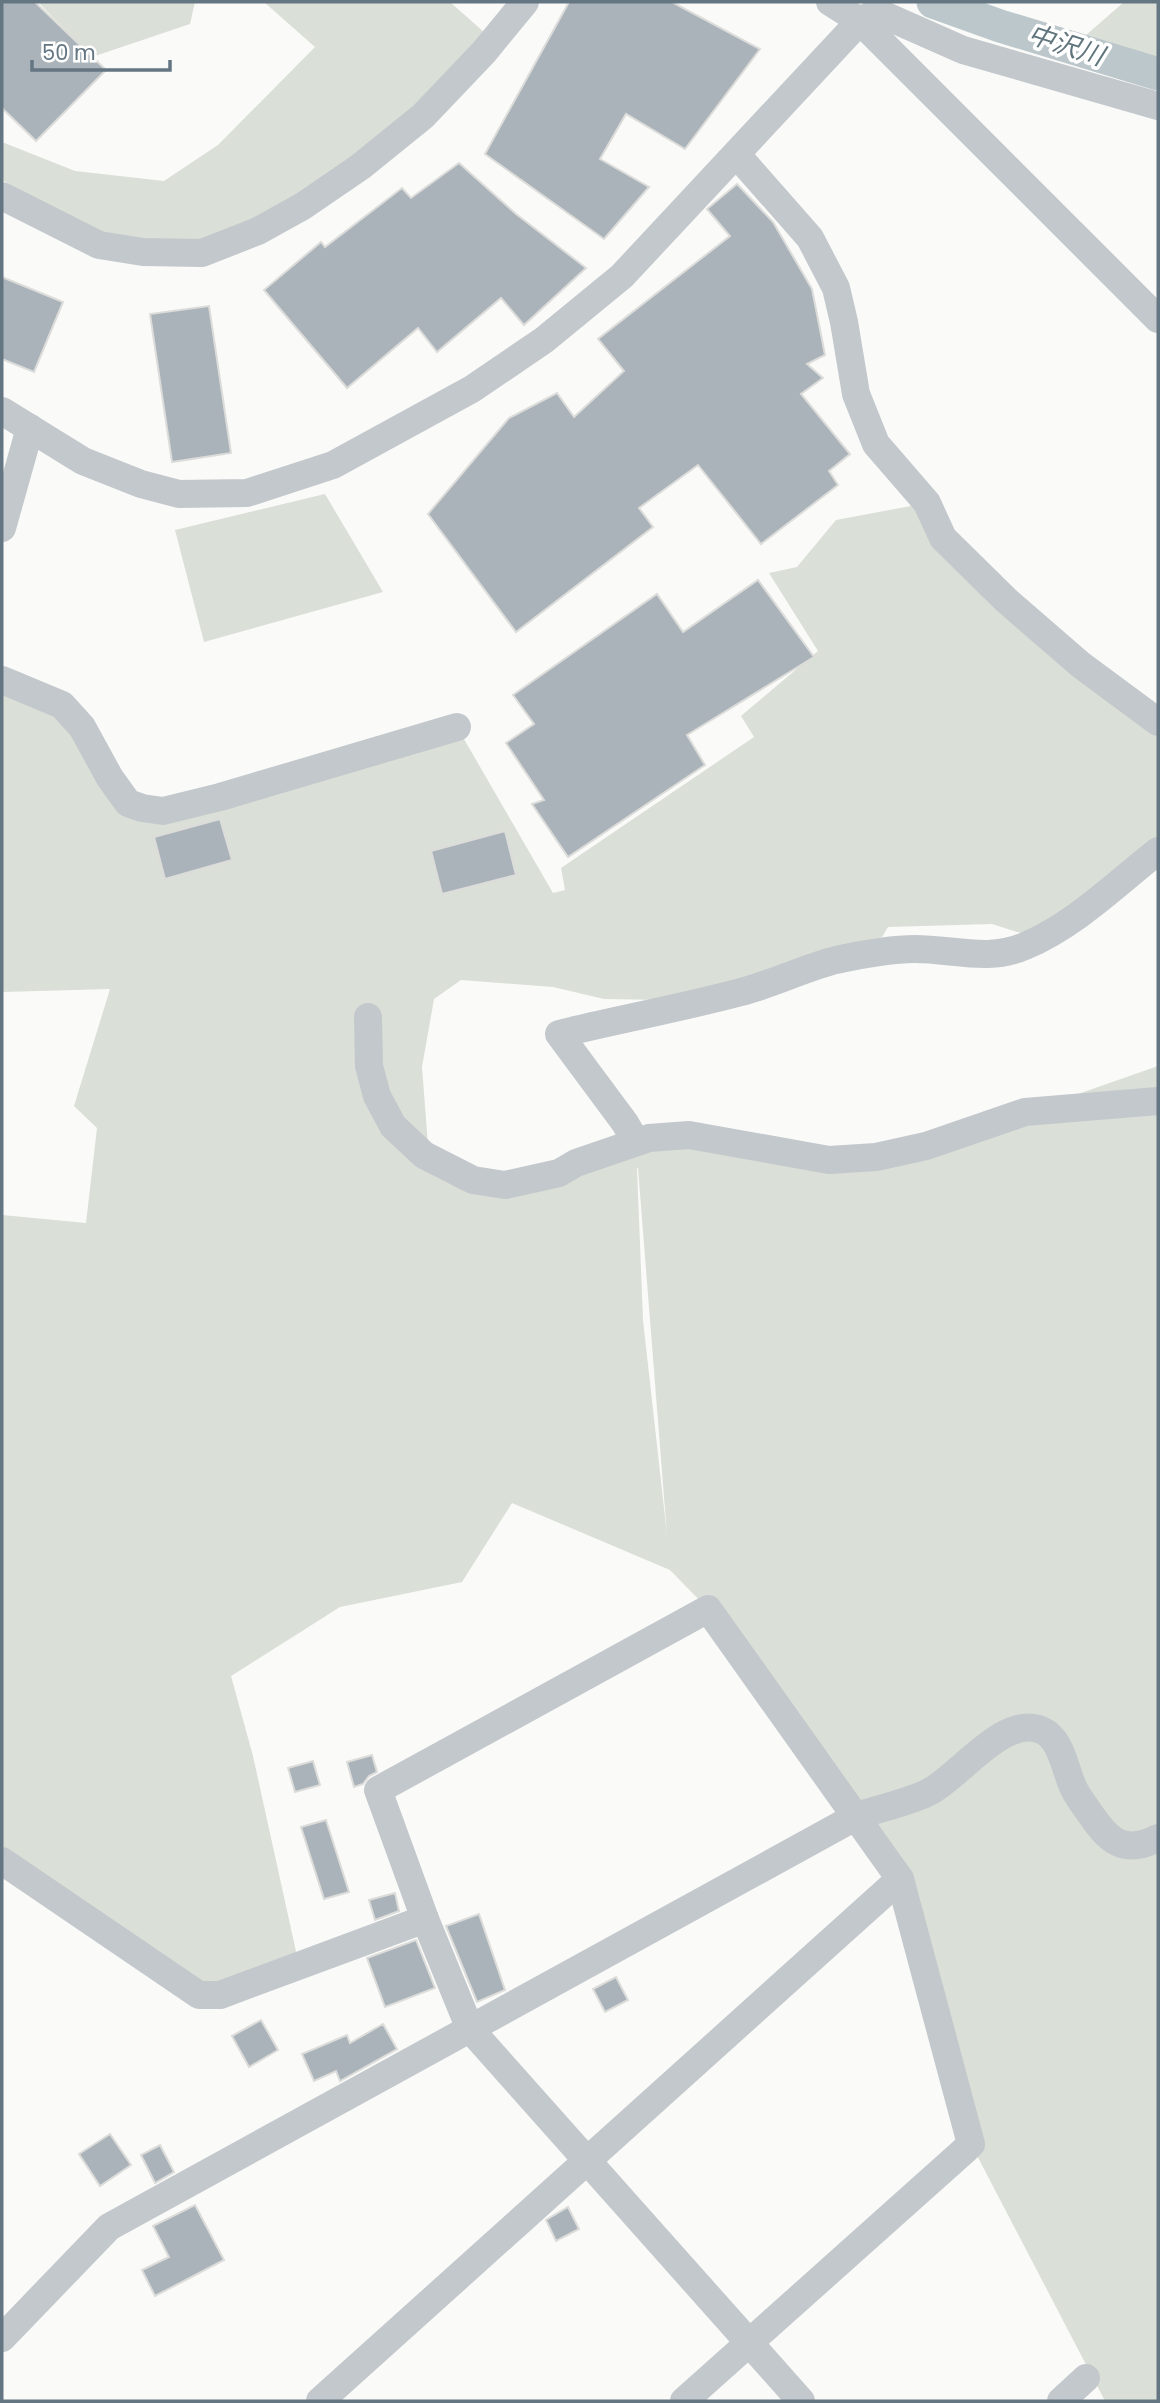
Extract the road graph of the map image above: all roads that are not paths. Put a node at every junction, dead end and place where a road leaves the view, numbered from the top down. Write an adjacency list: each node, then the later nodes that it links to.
1 (525, 2): 6 (street)
2 (831, 2): 3 (street)
3 (860, 21): 4 (street); 5 (street); 7 (street)
4 (1158, 106)
5 (737, 155): 9 (street); 12 (street)
6 (2, 196)
7 (1158, 319)
8 (2, 411): 9 (street)
9 (30, 428): 10 (street)
10 (2, 528)
11 (2, 680): 13 (street)
12 (1158, 722)
13 (457, 727)
14 (1158, 851): 17 (street)
15 (368, 1017): 17 (street)
16 (1158, 1101): 17 (street)
17 (636, 1142)
18 (857, 1816): 19 (street); 21 (street); 22 (street); 23 (street)
19 (1158, 1838)
20 (2, 1861): 22 (street)
21 (900, 1879): 24 (street); 26 (street)
22 (425, 1919): 23 (street)
23 (470, 2029): 24 (street); 25 (street)
24 (588, 2161): 26 (street); 28 (street)
25 (2, 2338)
26 (749, 2343): 29 (street); 30 (street)
27 (1086, 2378): 31 (street)
28 (320, 2401)
29 (684, 2401)
30 (801, 2401)
31 (1060, 2401)

